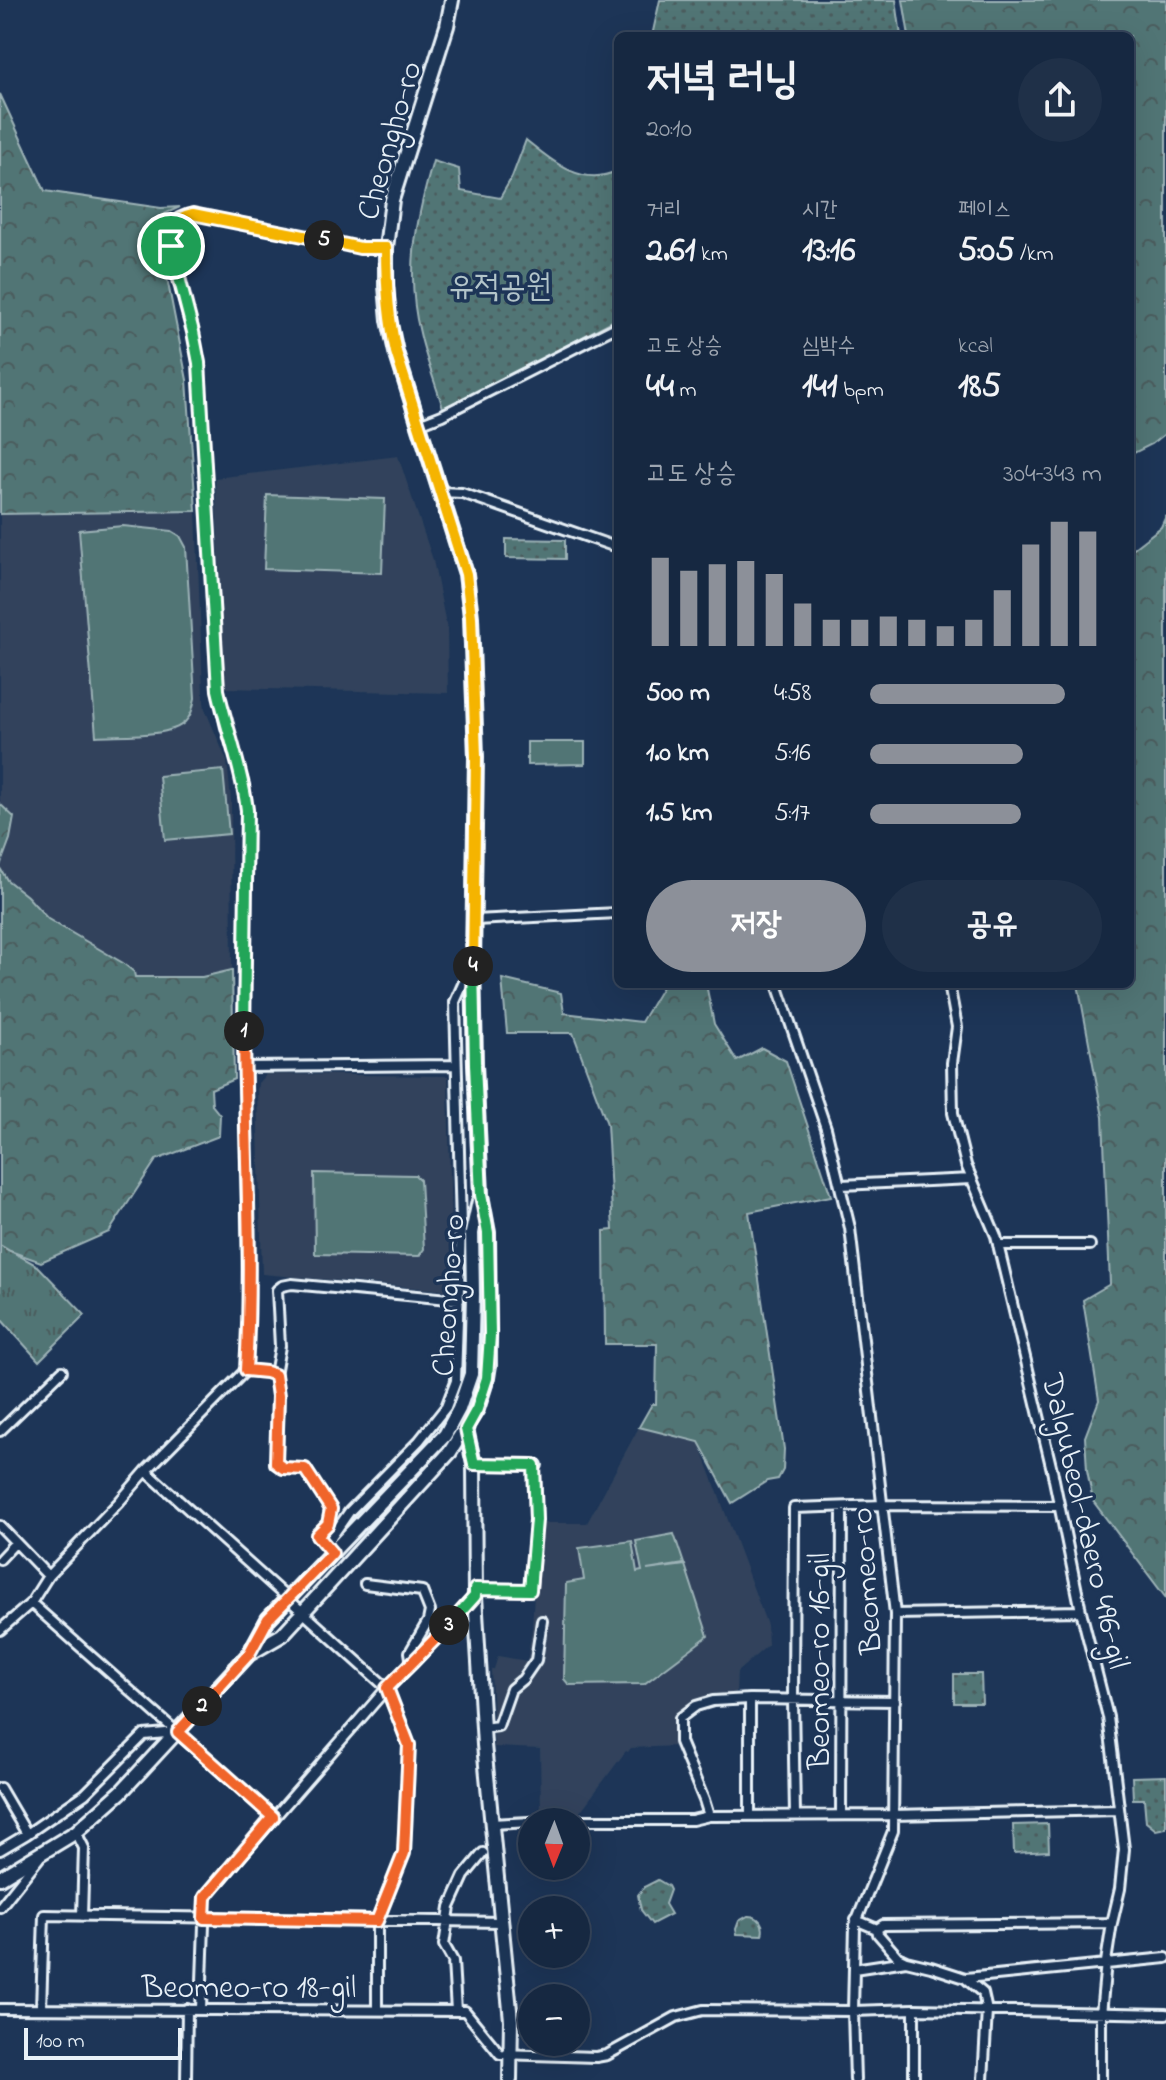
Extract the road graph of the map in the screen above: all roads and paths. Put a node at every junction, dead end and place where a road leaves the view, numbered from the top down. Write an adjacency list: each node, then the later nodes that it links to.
1 (452, 0): 2 (main road, Cheongho-ro)
2 (386, 248): 4 (main road, Cheongho-ro); 13 (street)
3 (614, 328): 4 (street)
4 (419, 424): 5 (main road, Cheongho-ro)
5 (440, 492): 6 (street); 8 (main road, Cheongho-ro)
6 (614, 544)
7 (614, 913): 8 (street)
8 (475, 920): 9 (main road, Cheongho-ro)
9 (473, 962): 12 (street); 16 (main road, Cheongho-ro)
10 (778, 988): 15 (street, Beomeo-ro)
11 (950, 988): 14 (street, Dalgubeol-daero 496-gil)
12 (455, 1065): 13 (street); 19 (street)
13 (244, 1067): 20 (street)
14 (972, 1179): 15 (street); 17 (street, Dalgubeol-daero 496-gil)
15 (841, 1185): 27 (street, Beomeo-ro)
16 (481, 1195): 23 (main road, Cheongho-ro); 32 (main road, Cheongho-ro)
17 (998, 1245): 18 (street); 28 (street, Dalgubeol-daero 496-gil)
18 (1090, 1245)
19 (459, 1300): 22 (street); 32 (street)
20 (246, 1370): 22 (street); 26 (street)
21 (62, 1371): 24 (street)
22 (275, 1375): 32 (street)
23 (466, 1429): 25 (main road); 39 (main road, Cheongho-ro)
24 (0, 1431)
25 (474, 1464): 36 (main road); 36 (street)
26 (146, 1471): 34 (street); 37 (street)
27 (884, 1505): 28 (street); 29 (street); 41 (street, Beomeo-ro)
28 (1059, 1506): 40 (street, Dalgubeol-daero 496-gil)
29 (842, 1507): 48 (street, Beomeo-ro 16-gil); 49 (street, Beomeo-ro 16-gil)
30 (0, 1526): 31 (street)
31 (15, 1543): 33 (street); 34 (street)
32 (329, 1549): 37 (main road, Cheongho-ro)
33 (0, 1559)
34 (48, 1576): 38 (street)
35 (365, 1584): 45 (street)
36 (475, 1593): 45 (street); 51 (main road)
37 (289, 1598): 39 (street); 44 (main road, Cheongho-ro)
38 (31, 1603): 43 (street); 52 (street)
39 (304, 1611): 44 (main road, Cheongho-ro); 46 (street)
40 (1081, 1611): 41 (street); 54 (street, Dalgubeol-daero 496-gil)
41 (895, 1614): 50 (street, Beomeo-ro)
42 (542, 1621): 51 (street)
43 (0, 1630)
44 (249, 1654): 52 (main road, Cheongho-ro)
45 (412, 1664): 46 (street)
46 (387, 1688): 60 (street); 72 (street)
47 (750, 1699): 48 (street); 58 (street); 59 (street)
48 (793, 1700): 49 (street); 55 (street, Beomeo-ro 16-gil)
49 (842, 1700): 50 (street); 56 (street, Beomeo-ro 16-gil)
50 (895, 1701): 57 (street, Beomeo-ro)
51 (483, 1728): 61 (main road)
52 (178, 1732): 60 (street); 62 (main road, Cheongho-ro); 63 (street)
53 (0, 1788): 63 (street)
54 (1119, 1810): 57 (street); 75 (street, Dalgubeol-daero 496-gil)
55 (795, 1815): 56 (street, Beomeo-ro 16-gil); 59 (street, Beomeo-ro 16-gil)
56 (841, 1815): 57 (street, Beomeo-ro 16-gil)
57 (892, 1815): 71 (street, Beomeo-ro)
58 (709, 1816): 59 (street, Beomeo-ro 16-gil); 61 (street, Beomeo-ro 16-gil)
59 (750, 1816)
60 (273, 1817): 70 (street)
61 (492, 1824): 74 (main road)
62 (76, 1832): 65 (main road, Cheongho-ro); 69 (street)
63 (27, 1834): 64 (street)
64 (0, 1850)
65 (44, 1851): 67 (main road, Cheongho-ro); 68 (street)
66 (483, 1853): 73 (street)
67 (0, 1878)
68 (0, 1907)
69 (82, 1916): 70 (street); 83 (street)
70 (204, 1918): 72 (street); 85 (street)
71 (856, 1920): 76 (street); 80 (street, Beomeo-ro)
72 (377, 1921): 73 (street); 87 (street)
73 (448, 1921): 74 (street); 88 (street)
74 (502, 1922): 93 (main road)
75 (1112, 1923): 76 (street); 79 (street, Dalgubeol-daero 496-gil)
76 (877, 1929): 78 (street)
77 (1166, 1958): 79 (street)
78 (906, 1961): 80 (street); 81 (street)
79 (1106, 1962): 81 (street); 91 (street, Dalgubeol-daero 496-gil)
80 (854, 1969): 89 (street, Beomeo-ro)
81 (965, 1978): 90 (street)
82 (0, 2009): 83 (street, Beomeo-ro 18-gil)
83 (41, 2009): 84 (street, Beomeo-ro 18-gil)
84 (187, 2009): 85 (street, Beomeo-ro 18-gil); 94 (street)
85 (201, 2009): 87 (street, Beomeo-ro 18-gil)
86 (914, 2009): 89 (street); 90 (street); 97 (street)
87 (377, 2010): 88 (street, Beomeo-ro 18-gil)
88 (456, 2011): 93 (street)
89 (853, 2011): 93 (street); 96 (street, Beomeo-ro)
90 (987, 2011): 91 (street); 98 (street)
91 (1101, 2014): 92 (street); 99 (street, Dalgubeol-daero 496-gil)
92 (1166, 2014)
93 (511, 2055): 95 (main road)
94 (186, 2080)
95 (510, 2080)
96 (855, 2080)
97 (914, 2080)
98 (983, 2080)
99 (1101, 2080)

